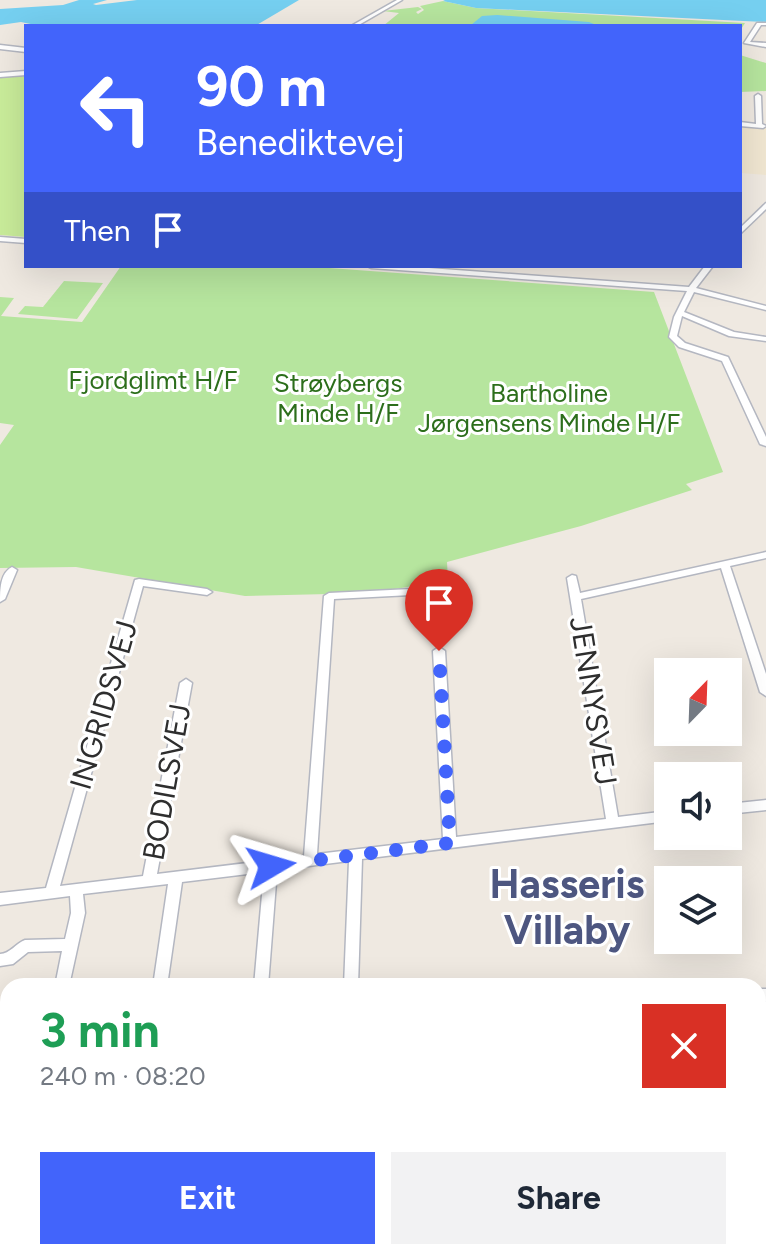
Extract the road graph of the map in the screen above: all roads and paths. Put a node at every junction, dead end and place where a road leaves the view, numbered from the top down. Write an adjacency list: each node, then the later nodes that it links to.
1 (400, 0): 2 (street)
2 (357, 24)
3 (766, 24): 4 (street)
4 (766, 44)
5 (0, 47): 6 (street)
6 (24, 50)
7 (24, 72): 8 (street)
8 (0, 75)
9 (758, 96): 11 (street)
10 (742, 123): 11 (street)
11 (763, 125)
12 (765, 207): 13 (street)
13 (742, 230)
14 (0, 239): 15 (street)
15 (24, 241)
16 (397, 268): 18 (street)
17 (707, 268): 18 (street)
18 (690, 290): 19 (street); 20 (street)
19 (766, 308)
20 (681, 313): 21 (street); 22 (street)
21 (766, 339)
22 (765, 444)
23 (766, 555): 24 (street)
24 (725, 565): 29 (street); 33 (street)
25 (12, 570): 30 (street)
26 (572, 578): 29 (street, JENNYSVEJ)
27 (454, 581): 40 (street)
28 (207, 592): 45 (street, INGRIDSVEJ)
29 (575, 597): 37 (street, JENNYSVEJ)
30 (0, 599)
31 (439, 651): 38 (street)
32 (186, 683): 43 (street, BODILSVEJ)
33 (766, 692)
34 (766, 805): 35 (street)
35 (742, 808)
36 (654, 818): 37 (street)
37 (613, 823): 38 (street)
38 (450, 843): 39 (street)
39 (356, 854): 40 (street); 52 (street)
40 (310, 861): 41 (street)
41 (271, 866): 42 (street); 51 (street)
42 (176, 877): 43 (street); 50 (street)
43 (149, 881): 44 (street)
44 (76, 890): 45 (street); 47 (street)
45 (51, 893): 46 (street)
46 (0, 899)
47 (71, 945): 48 (street); 49 (street)
48 (0, 960)
49 (64, 978)
50 (161, 978)
51 (262, 978)
52 (351, 978)

